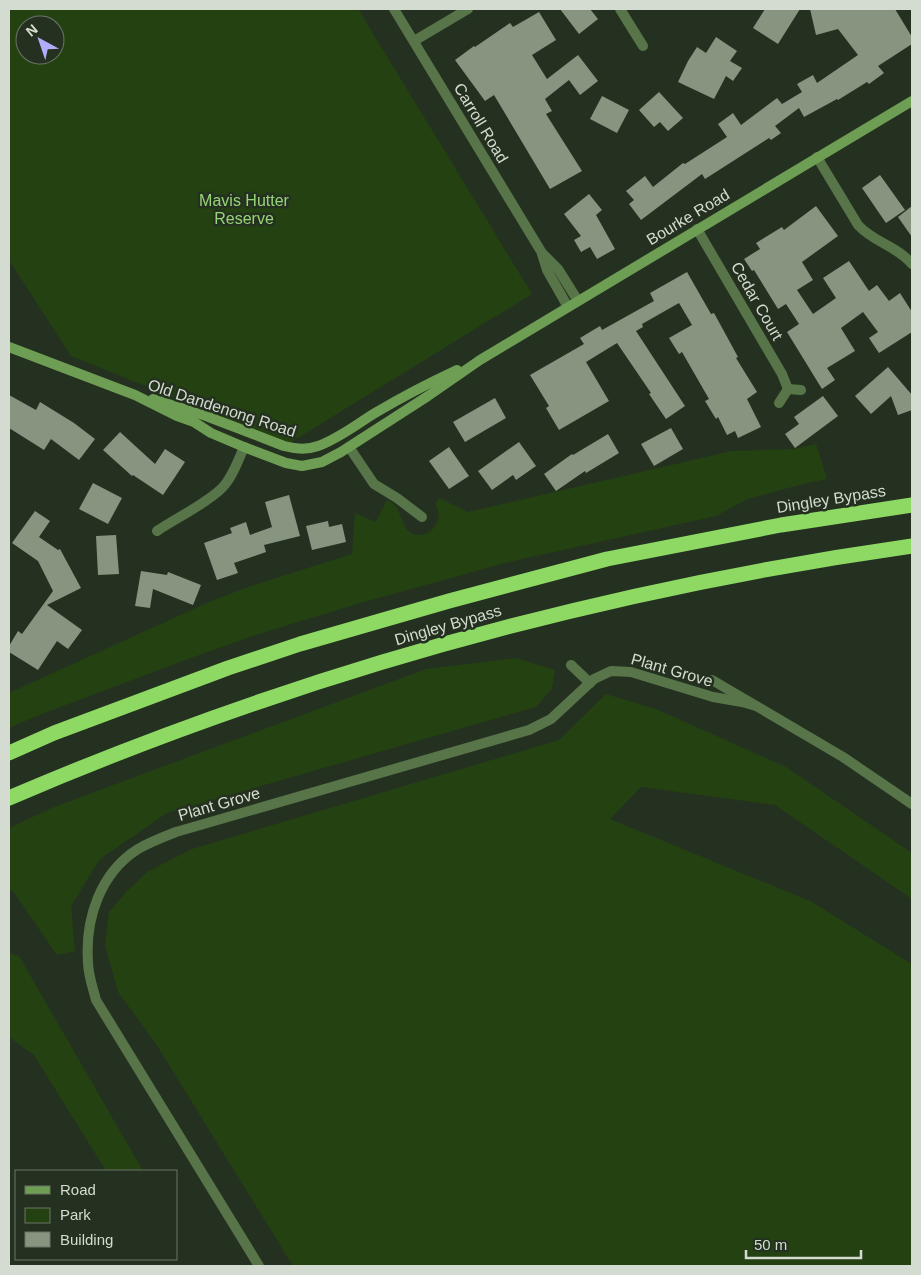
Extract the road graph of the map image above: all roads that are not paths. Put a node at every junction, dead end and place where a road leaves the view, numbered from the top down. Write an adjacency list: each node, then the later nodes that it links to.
1 (394, 9): 4 (street, Carroll Road)
2 (468, 9): 4 (street)
3 (620, 9): 5 (street)
4 (414, 41): 9 (street, Carroll Road)
5 (643, 46)
6 (912, 101): 7 (main road, Bourke Road)
7 (816, 157): 8 (main road, Bourke Road); 10 (street)
8 (697, 230): 11 (main road, Bourke Road); 15 (street, Cedar Court)
9 (542, 252): 11 (street, Carroll Road); 12 (street, Carroll Road)
10 (912, 264)
11 (578, 301): 12 (main road, Bourke Road)
12 (568, 307): 14 (main road, Bourke Road)
13 (9, 347): 17 (main road, Old Dandenong Road)
14 (480, 360): 20 (main road, Bourke Road); 22 (main road, Bourke Road)
15 (788, 389): 16 (street); 18 (street)
16 (801, 390)
17 (135, 395): 19 (main road, Old Dandenong Road); 21 (main road, Old Dandenong Road)
18 (779, 403)
19 (250, 432): 21 (main road); 23 (main road, Old Dandenong Road)
20 (341, 434): 22 (main road); 23 (main road, Old Dandenong Road)
21 (244, 447): 24 (main road, Old Dandenong Road); 27 (street)
22 (350, 447): 24 (main road, Old Dandenong Road); 26 (street)
23 (298, 448): 24 (main road)
24 (296, 466)
25 (912, 505): 33 (highway, Dingley Bypass)
26 (422, 517)
27 (157, 530)
28 (912, 546): 34 (highway, Dingley Bypass)
29 (571, 665): 31 (street)
30 (712, 680): 32 (street, Plant Grove)
31 (590, 682): 32 (street, Plant Grove); 36 (street, Plant Grove)
32 (756, 706): 35 (street, Plant Grove)
33 (9, 753)
34 (9, 798)
35 (912, 804)
36 (258, 1266)

